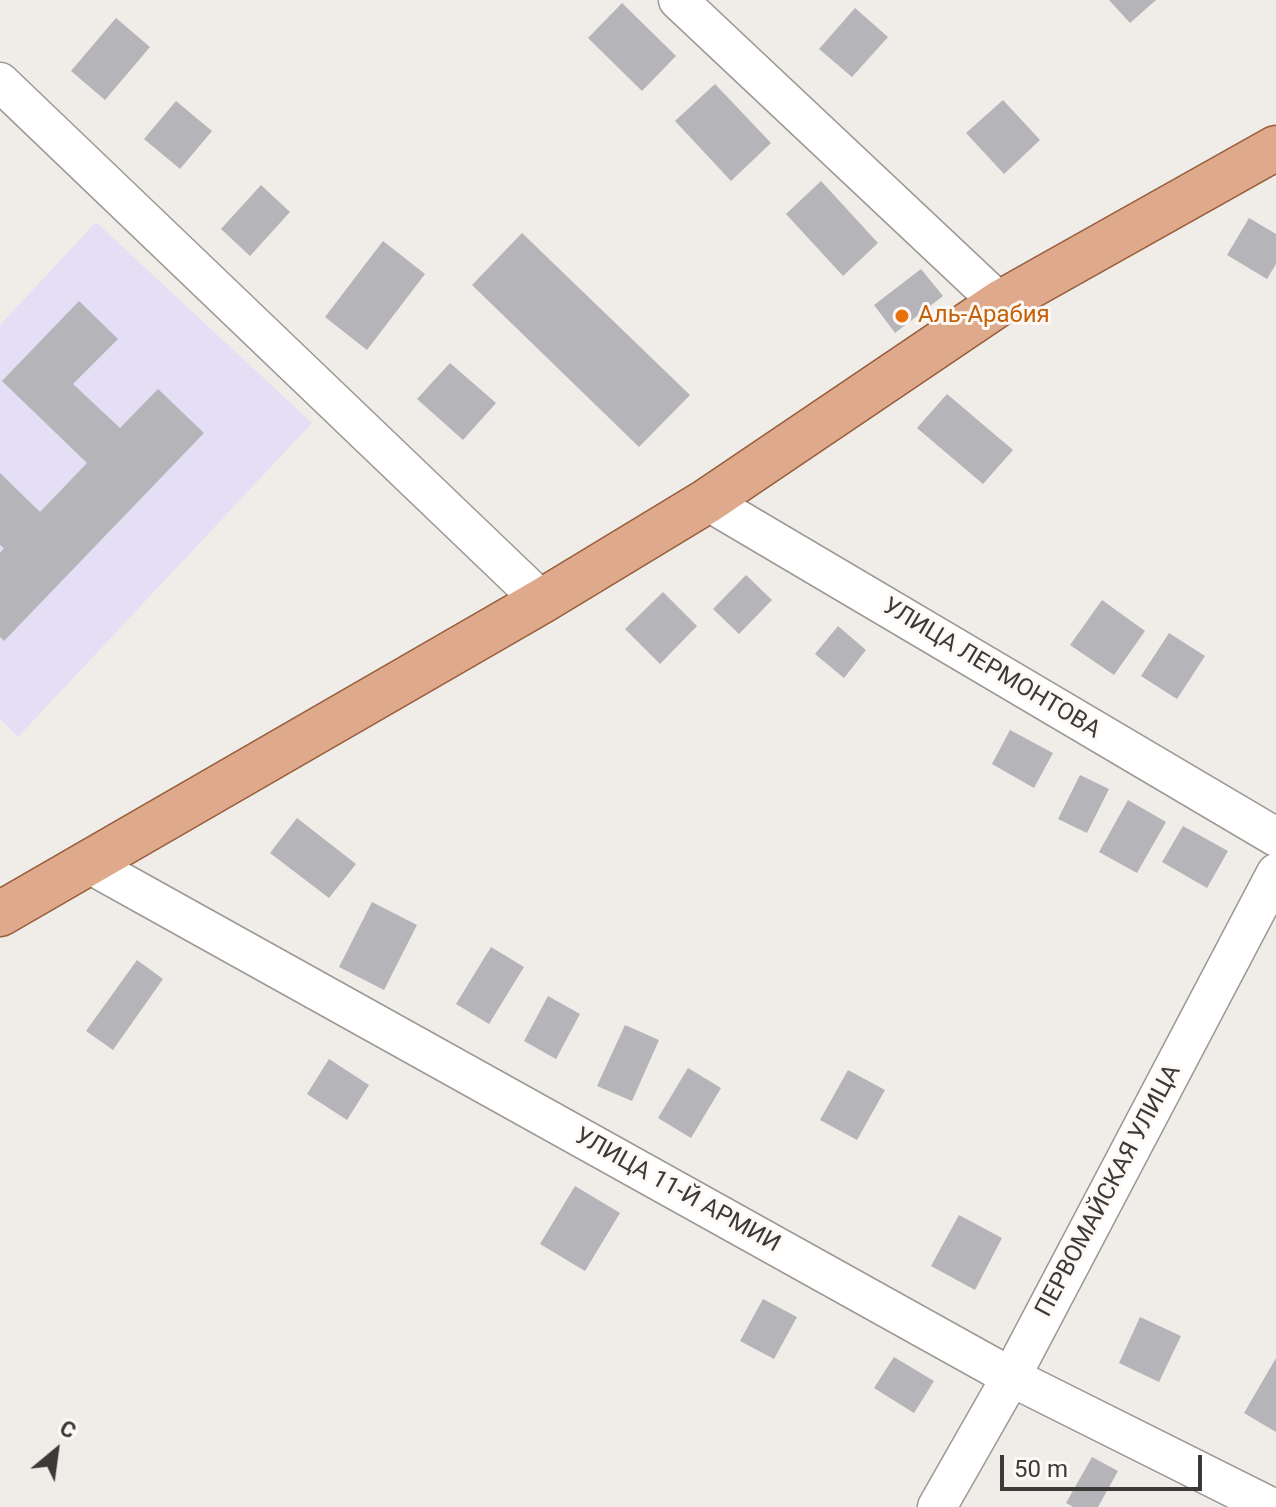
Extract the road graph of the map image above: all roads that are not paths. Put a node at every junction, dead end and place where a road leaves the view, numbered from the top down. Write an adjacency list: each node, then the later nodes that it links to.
1 (678, 0): 4 (street)
2 (0, 82): 6 (street)
3 (1276, 148): 4 (main road)
4 (1000, 303): 5 (main road)
5 (707, 501): 6 (main road); 7 (street, УЛИЦА ЛЕРМОНТОВА)
6 (542, 601): 8 (main road)
7 (1276, 837)
8 (89, 864): 10 (main road); 11 (street, УЛИЦА 11-Й АРМИИ)
9 (1276, 873): 11 (street, ПЕРВОМАЙСКАЯ УЛИЦА)
10 (0, 914)
11 (1011, 1377): 12 (street, ПЕРВОМАЙСКАЯ УЛИЦА); 13 (street, УЛИЦА 11-Й АРМИИ)
12 (937, 1507)
13 (1271, 1507)

